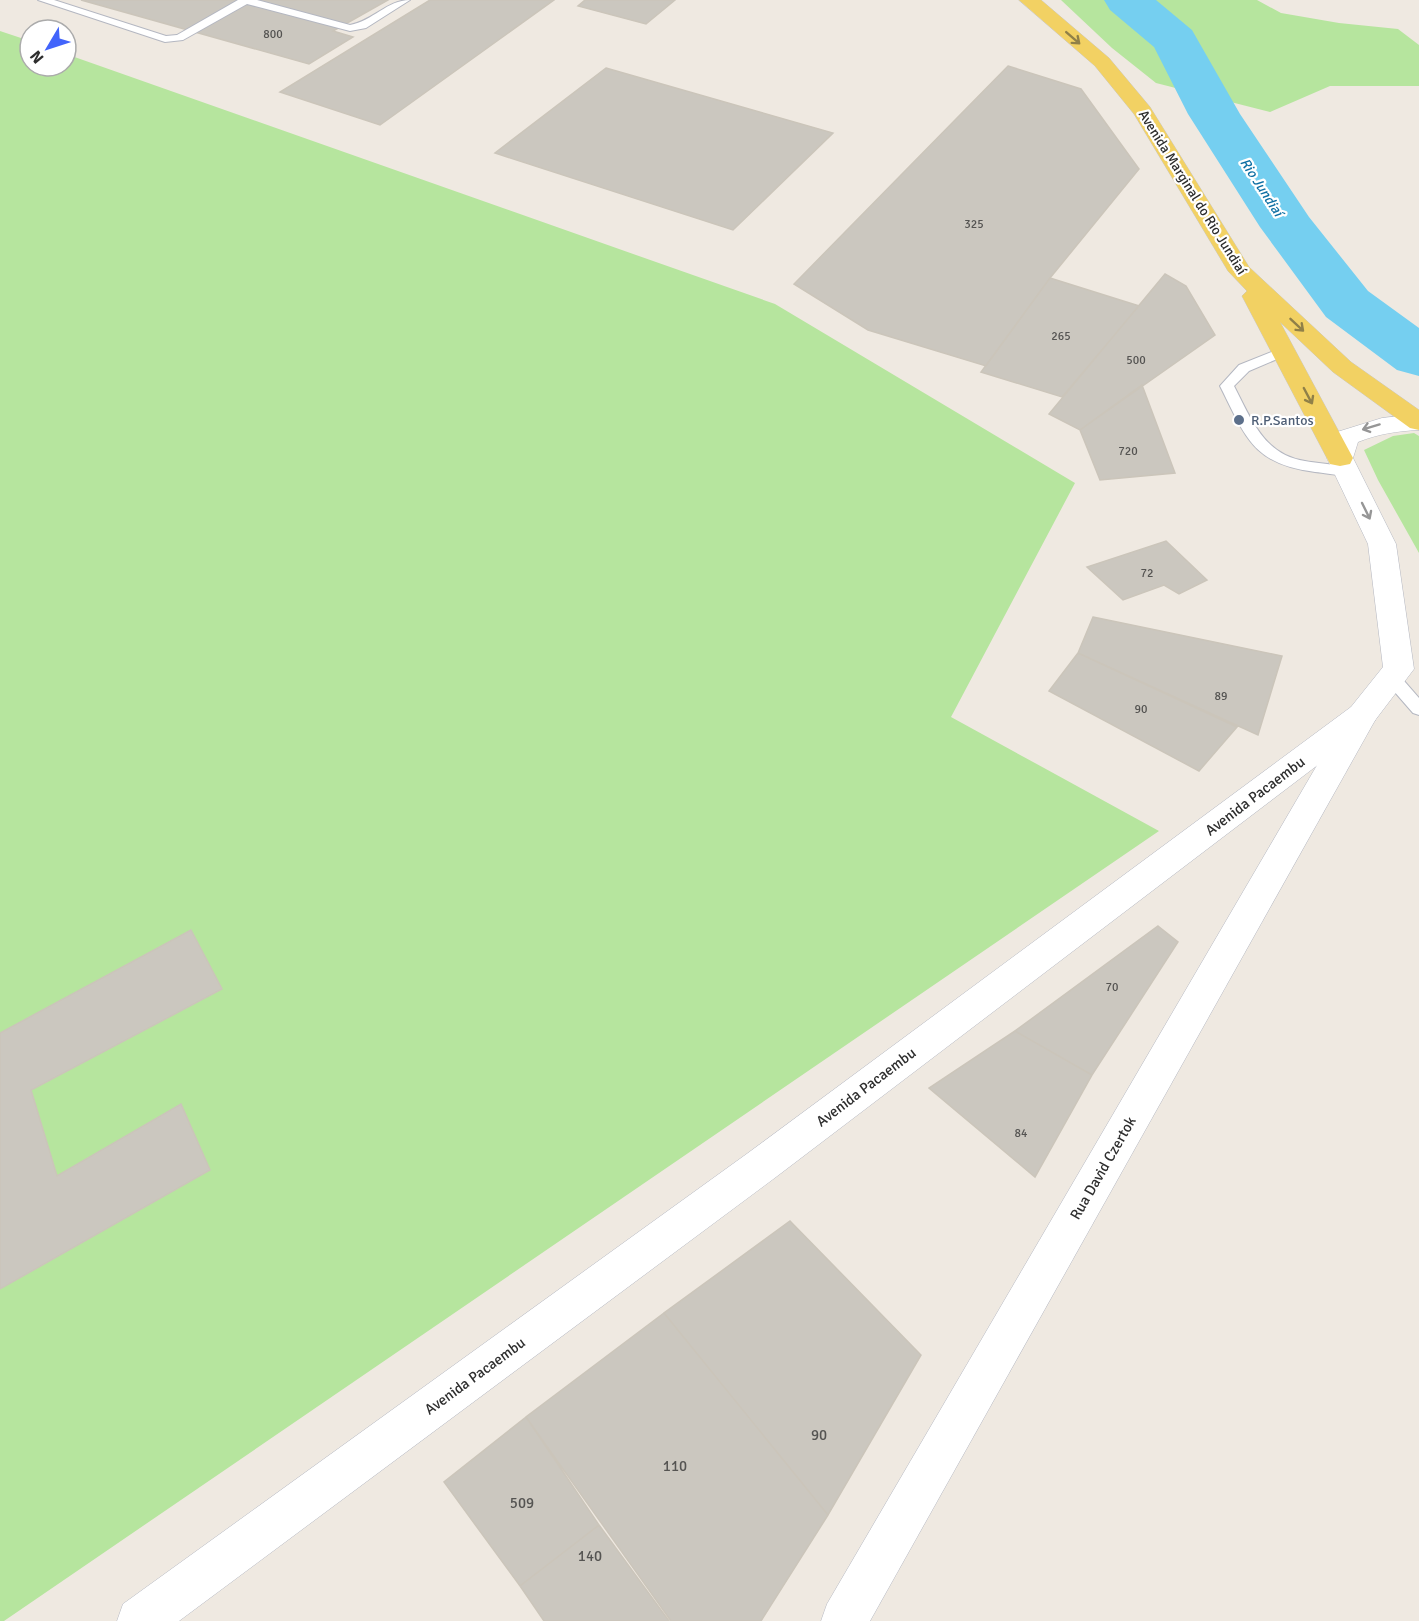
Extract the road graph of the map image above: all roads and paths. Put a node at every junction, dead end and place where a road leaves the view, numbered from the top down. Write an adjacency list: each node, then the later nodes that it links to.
1 (43, 0): 2 (lane)
2 (245, 0): 3 (lane)
3 (405, 0)
4 (1029, 0): 5 (main road, Avenida Marginal do Rio Jundiaí, one-way to 5)
5 (1240, 271): 6 (main road); 7 (main road, Avenida Marginal do Rio Jundiaí, one-way to 7)
6 (1284, 351): 8 (main road, one-way to 8); 8 (lane)
7 (1419, 422): 8 (main road, one-way to 8)
8 (1344, 465): 9 (main road, one-way to 9)
9 (1403, 670): 10 (lane); 11 (main road, Avenida Pacaembu)
10 (1419, 709)
11 (1362, 715): 12 (main road, Avenida Pacaembu); 13 (main road, Rua David Czertok)
12 (140, 1621)
13 (843, 1621)

